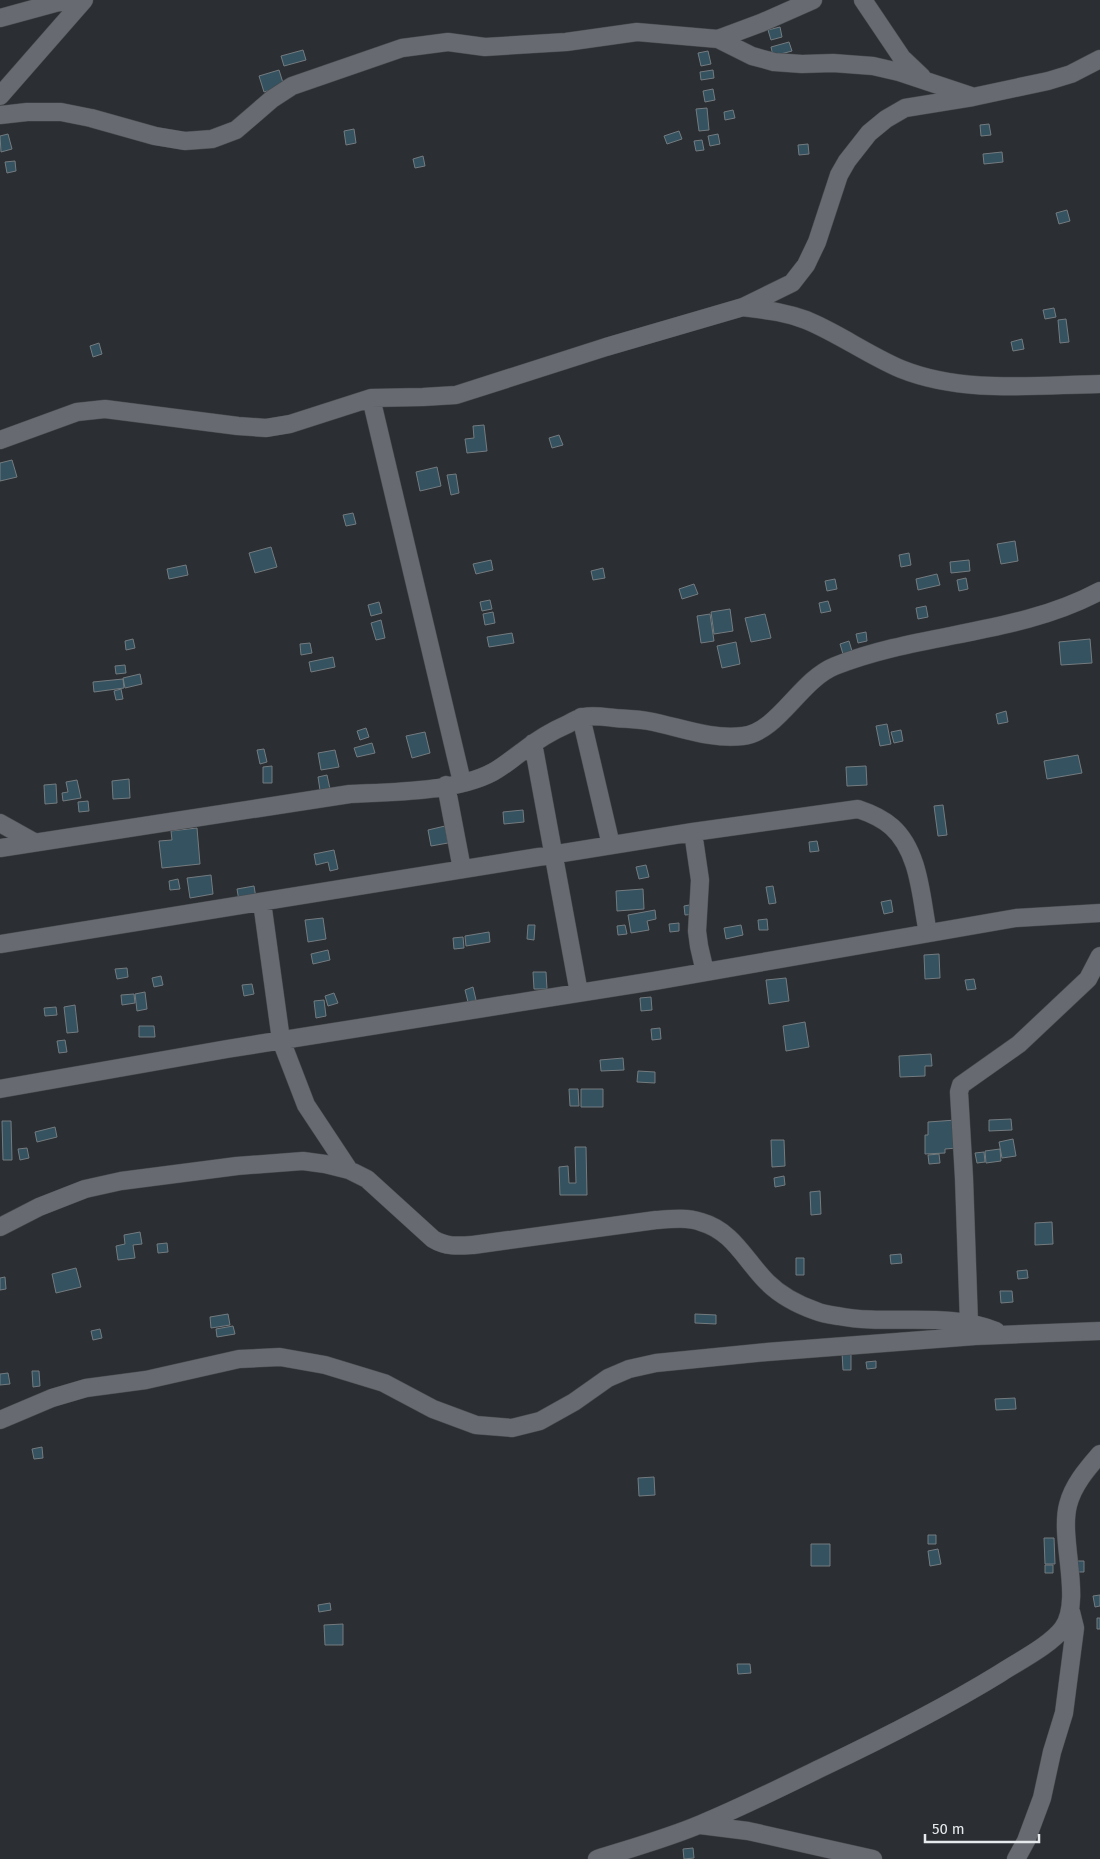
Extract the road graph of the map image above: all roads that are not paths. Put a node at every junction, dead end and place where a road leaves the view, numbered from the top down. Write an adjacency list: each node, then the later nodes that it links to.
1 (66, 0): 5 (street)
2 (84, 0): 9 (street)
3 (813, 0): 6 (street)
4 (863, 0): 8 (street)
5 (0, 18)
6 (718, 39): 8 (street); 11 (street)
7 (1100, 59): 10 (street)
8 (928, 83): 10 (street)
9 (0, 96)
10 (973, 97): 12 (street)
11 (0, 115)
12 (743, 307): 13 (street); 14 (street)
13 (1100, 384)
14 (371, 398): 15 (street); 21 (street)
15 (0, 440)
16 (1100, 591): 18 (street)
17 (1100, 602): 18 (street)
18 (1076, 604): 19 (street)
19 (581, 717): 20 (street); 25 (street)
20 (533, 743): 21 (street); 27 (street)
21 (454, 784): 24 (street); 28 (street)
22 (0, 823): 24 (street)
23 (693, 832): 25 (street); 32 (street); 35 (street)
24 (34, 842): 26 (street)
25 (611, 845): 27 (street)
26 (0, 848)
27 (554, 854): 28 (street); 36 (street)
28 (462, 869): 29 (street)
29 (262, 902): 33 (street); 37 (street)
30 (1100, 913): 31 (street); 32 (street)
31 (1100, 918)
32 (928, 933): 35 (street)
33 (0, 944)
34 (1100, 956): 41 (street)
35 (705, 972): 36 (street)
36 (579, 993): 37 (street)
37 (281, 1040): 38 (street); 39 (street)
38 (0, 1089)
39 (349, 1170): 40 (street); 41 (street)
40 (0, 1227)
41 (969, 1323): 43 (street)
42 (1100, 1331): 43 (street)
43 (1006, 1335): 44 (street)
44 (0, 1420)
45 (1100, 1454): 46 (street)
46 (1071, 1612): 47 (street); 50 (street)
47 (700, 1825): 48 (street); 49 (street)
48 (597, 1859)
49 (873, 1859)
50 (1016, 1859)

